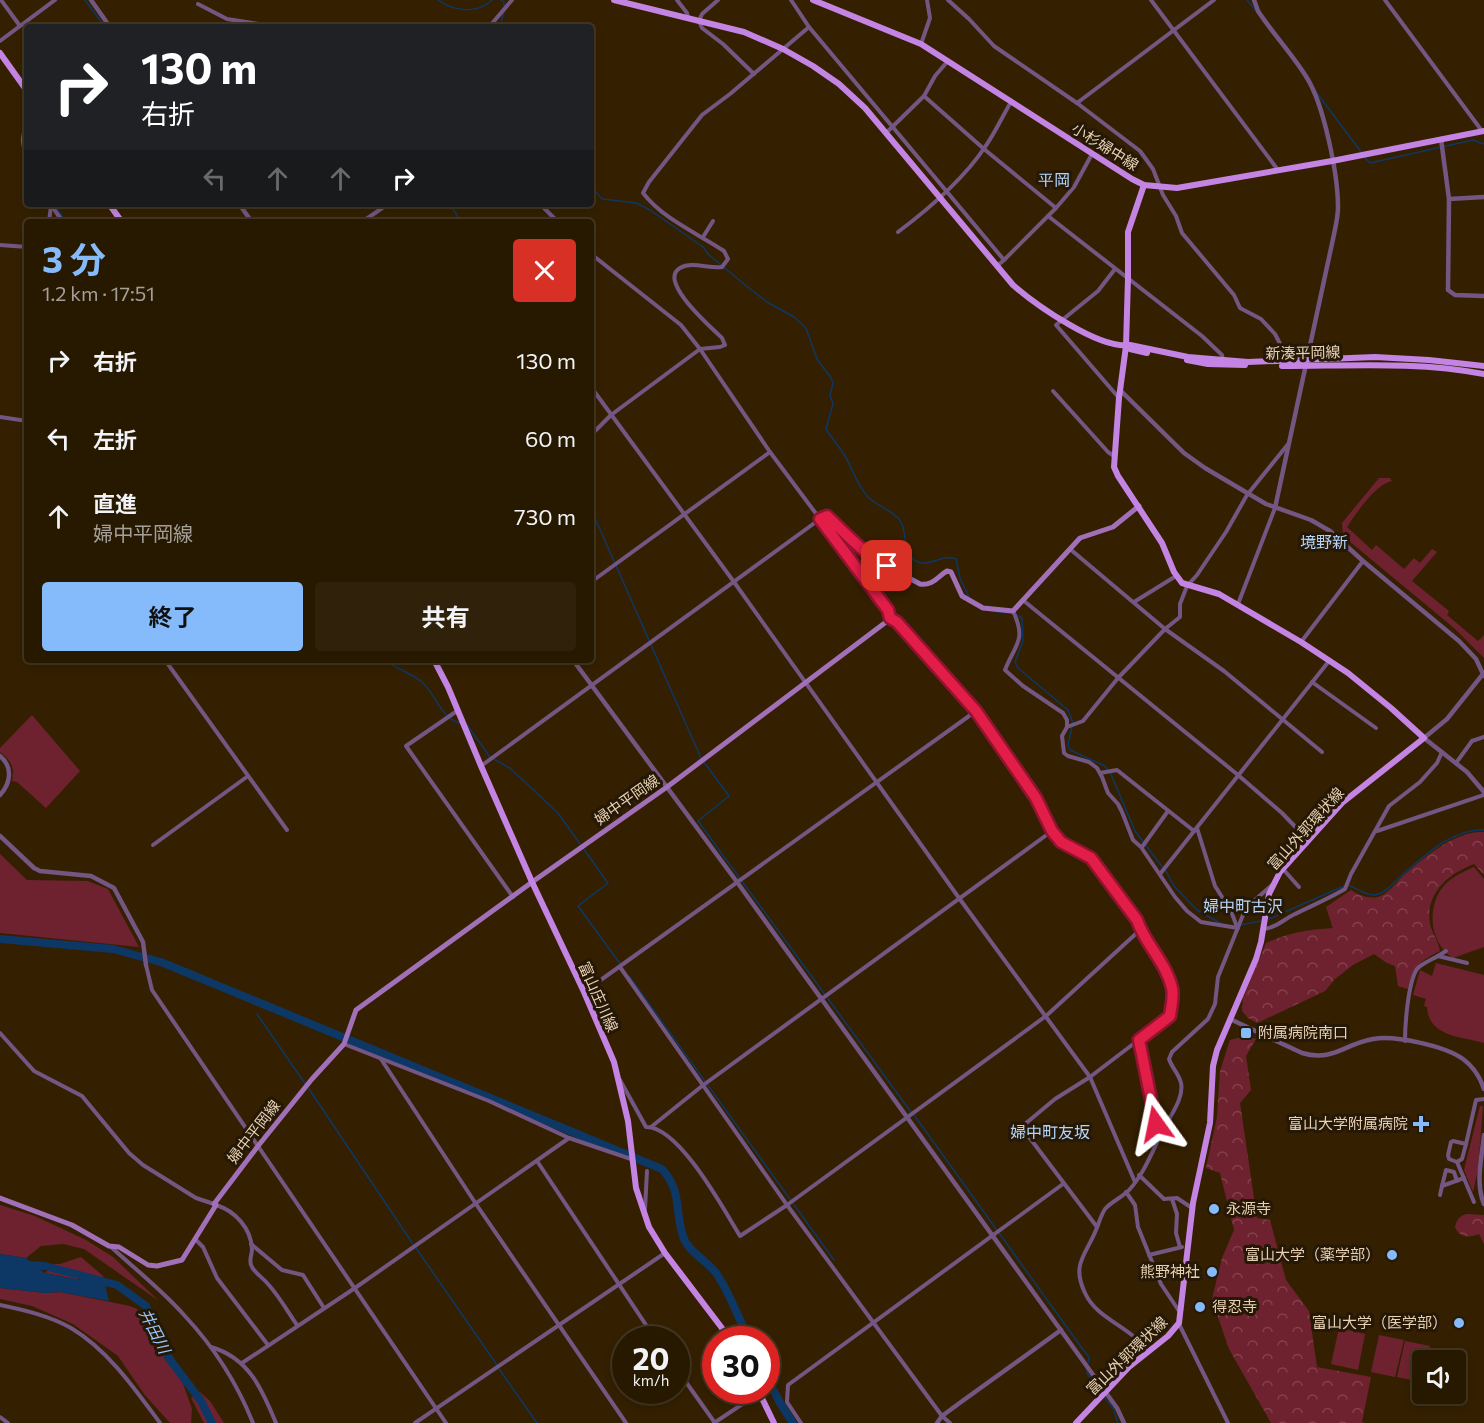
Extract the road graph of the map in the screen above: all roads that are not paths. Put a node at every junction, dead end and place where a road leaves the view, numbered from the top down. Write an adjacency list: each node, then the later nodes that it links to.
1 (1, 0): 23 (street)
2 (55, 0): 23 (street)
3 (91, 0): 20 (street)
4 (512, 0): 22 (street)
5 (614, 0): 18 (main road)
6 (677, 0): 18 (street)
7 (718, 0): 19 (street)
8 (791, 0): 24 (street)
9 (813, 0): 16 (main road, 小杉婦中線)
10 (948, 0): 35 (street)
11 (1151, 0): 25 (street)
12 (1214, 0): 25 (street)
13 (1254, 0): 44 (street)
14 (1385, 0): 38 (street)
15 (929, 1): 27 (street)
16 (828, 3): 27 (main road, 小杉婦中線)
17 (198, 4): 21 (street)
18 (688, 19): 19 (main road)
19 (699, 21): 28 (main road); 31 (street)
20 (108, 24)
21 (260, 24)
22 (492, 24)
23 (20, 26): 26 (street)
24 (809, 27): 28 (street); 36 (street)
25 (1174, 30): 35 (street); 45 (street)
26 (0, 41)
27 (921, 44): 30 (main road, 小杉婦中線)
28 (783, 49): 31 (street); 39 (main road)
29 (0, 53): 32 (main road)
30 (947, 62): 33 (street); 34 (main road, 小杉婦中線)
31 (754, 74): 62 (street)
32 (24, 87)
33 (924, 96): 36 (street); 42 (street)
34 (1011, 102): 42 (street); 43 (main road, 小杉婦中線)
35 (1077, 103): 47 (street)
36 (892, 127): 39 (street); 48 (street)
37 (24, 131): 41 (street)
38 (1483, 131): 40 (main road, 小杉婦中線)
39 (886, 134): 50 (main road)
40 (1441, 139): 44 (main road, 小杉婦中線); 51 (street)
41 (24, 148)
42 (984, 149): 48 (street); 55 (street)
43 (1092, 154): 46 (main road, 小杉婦中線); 55 (street)
44 (1332, 161): 45 (main road, 小杉婦中線); 76 (street)
45 (1278, 170): 47 (main road, 小杉婦中線)
46 (1144, 185): 47 (main road, 小杉婦中線); 69 (main road)
47 (1161, 188): 75 (street)
48 (946, 192): 50 (street); 66 (street)
49 (1484, 197): 51 (street)
50 (939, 198): 61 (street); 67 (main road)
51 (1449, 199): 70 (street)
52 (240, 207): 58 (street)
53 (383, 207): 57 (street)
54 (543, 207): 59 (street)
55 (1056, 208): 56 (street)
56 (1048, 216): 66 (street); 68 (street)
57 (368, 218)
58 (250, 219)
59 (555, 219)
60 (713, 221): 62 (street)
61 (898, 232)
62 (703, 237): 73 (street)
63 (0, 245): 64 (street)
64 (24, 247)
65 (594, 258): 73 (street)
66 (1004, 260): 67 (street)
67 (996, 267): 71 (main road)
68 (1115, 269): 69 (street); 71 (street)
69 (1128, 278): 72 (main road); 74 (street)
70 (1484, 296)
71 (1060, 320): 72 (main road); 82 (street)
72 (1126, 346): 74 (main road, 新湊平岡線); 76 (main road, 新湊平岡線); 79 (main road)
73 (700, 349): 83 (street); 88 (street)
74 (1223, 360): 75 (main road, 新湊平岡線)
75 (1289, 362): 76 (main road, 新湊平岡線)
76 (1306, 363): 77 (main road, 新湊平岡線); 78 (main road, 新湊平岡線); 87 (street)
77 (1484, 366)
78 (1484, 374)
79 (1120, 390): 82 (main road); 90 (street)
80 (594, 391): 83 (street)
81 (1053, 391): 89 (street)
82 (1119, 398): 89 (main road)
83 (611, 415): 86 (street); 93 (street)
84 (0, 417): 85 (street)
85 (24, 421)
86 (594, 432)
87 (1290, 442): 90 (street); 92 (street)
88 (770, 452): 93 (street); 94 (street)
89 (1114, 456): 91 (main road)
90 (1246, 495): 92 (street); 100 (street)
91 (1139, 506): 95 (main road); 97 (main road)
92 (1275, 508): 96 (street); 103 (street)
93 (683, 514): 98 (street); 99 (street)
94 (820, 519): 99 (street); 104 (main road); 105 (main road)
95 (1070, 549): 101 (main road); 102 (street)
96 (1363, 561): 107 (street); 112 (street)
97 (1176, 576): 100 (main road); 102 (street)
98 (594, 580)
99 (734, 582): 114 (street); 116 (street)
100 (1187, 586): 103 (main road); 106 (street)
101 (1024, 601): 104 (main road); 113 (street)
102 (1134, 602): 106 (street)
103 (1238, 604): 107 (main road)
104 (1013, 611): 120 (street)
105 (890, 618): 114 (main road, 婦中平岡線); 118 (street)
106 (1165, 629): 113 (street); 119 (street)
107 (1301, 642): 108 (main road)
108 (1329, 660): 115 (street); 123 (main road)
109 (167, 663): 131 (street)
110 (435, 663): 117 (main road, 富山庄川線)
111 (575, 663): 116 (street)
112 (1484, 674): 123 (street)
113 (1118, 678): 120 (street); 130 (street)
114 (805, 681): 132 (street); 133 (main road, 婦中平岡線)
115 (1312, 682): 119 (street); 121 (street)
116 (591, 686): 128 (street); 133 (street)
117 (457, 711): 128 (main road, 富山庄川線); 151 (street)
118 (976, 711): 132 (street); 139 (street)
119 (1282, 720): 124 (street); 130 (street)
120 (1067, 727): 129 (street)
121 (1376, 728)
122 (1484, 736): 127 (street)
123 (1424, 738): 125 (street); 142 (main road, 富山外郭環状線)
124 (1322, 752)
125 (1442, 753): 127 (street); 140 (street)
126 (0, 756): 135 (street)
127 (1456, 763): 134 (street)
128 (481, 766): 147 (main road, 富山庄川線)
129 (1100, 773): 136 (street); 144 (street)
130 (1238, 775): 138 (street); 142 (street)
131 (248, 776): 137 (street); 143 (street)
132 (877, 781): 148 (street); 152 (street)
133 (667, 787): 147 (main road, 婦中平岡線); 148 (street)
134 (1484, 793): 140 (street)
135 (0, 795)
136 (1168, 811): 138 (street); 144 (street)
137 (287, 830)
138 (1195, 830): 146 (street); 153 (street)
139 (1052, 831): 152 (street); 155 (street)
140 (1376, 831): 154 (street)
141 (0, 836): 159 (street)
142 (1308, 841): 145 (main road, 富山外郭環状線)
143 (153, 845)
144 (1141, 847): 146 (street)
145 (1283, 869): 149 (main road, 富山外郭環状線); 150 (street)
146 (1160, 874): 153 (street)
147 (532, 882): 151 (main road, 婦中平岡線); 161 (main road, 富山庄川線)
148 (737, 882): 160 (street); 162 (street)
149 (1272, 885): 153 (street); 154 (main road, 富山外郭環状線)
150 (1299, 887)
151 (513, 897): 168 (main road, 婦中平岡線)
152 (959, 898): 162 (street); 163 (street)
153 (1238, 928): 179 (street)
154 (1264, 929): 164 (main road, 富山外郭環状線)
155 (1140, 930): 163 (street); 166 (street)
156 (1446, 951): 157 (street)
157 (1437, 956): 158 (street); 167 (street)
158 (1467, 963)
159 (146, 964): 181 (street)
160 (620, 967): 161 (street); 172 (street)
161 (584, 992): 170 (main road, 富山庄川線)
162 (822, 1000): 172 (street); 175 (street)
163 (1046, 1016): 171 (street); 175 (street)
164 (1230, 1019): 167 (street); 201 (main road, 富山外郭環状線)
165 (0, 1033): 199 (street)
166 (1139, 1040): 171 (street); 179 (street)
167 (1405, 1041): 173 (street)
168 (344, 1044): 169 (street); 181 (main road, 婦中平岡線)
169 (381, 1059): 178 (street); 197 (street)
170 (617, 1074): 176 (street); 182 (main road, 富山庄川線)
171 (1090, 1077): 189 (street); 190 (street)
172 (702, 1086): 176 (street); 200 (street)
173 (1484, 1089)
174 (1484, 1099): 180 (street)
175 (907, 1118): 200 (street); 204 (street)
176 (651, 1127): 200 (street)
177 (1484, 1135): 198 (street)
178 (569, 1138): 182 (street); 183 (street)
179 (1159, 1139): 186 (street)
180 (1466, 1144): 184 (street); 184 (street)
181 (258, 1146): 199 (main road, 婦中平岡線); 213 (street)
182 (631, 1160): 202 (main road, 富山庄川線)
183 (537, 1161): 197 (street); 212 (street)
184 (1457, 1162): 187 (street)
185 (648, 1171): 202 (street)
186 (1139, 1175): 189 (street); 195 (street)
187 (1464, 1178): 188 (street); 196 (street)
188 (1457, 1181): 191 (street); 191 (street)
189 (1135, 1182): 192 (street)
190 (1063, 1184): 203 (street); 204 (street)
191 (1442, 1186): 193 (street)
192 (1126, 1192): 203 (street); 211 (street)
193 (1440, 1195)
194 (0, 1198): 207 (main road, 婦中平岡線)
195 (1172, 1199): 201 (street); 208 (street)
196 (1474, 1202)
197 (476, 1204): 213 (street); 220 (street)
198 (1484, 1204)
199 (215, 1205): 205 (main road, 婦中平岡線); 206 (street)
200 (787, 1205): 218 (street)
201 (1193, 1208): 209 (main road, 富山外郭環状線)
202 (644, 1215): 210 (main road, 富山庄川線)
203 (1097, 1227): 226 (street)
204 (993, 1236): 218 (street); 223 (street)
205 (195, 1239): 207 (main road, 婦中平岡線); 224 (street)
206 (250, 1243): 215 (street); 219 (street)
207 (109, 1246): 225 (street)
208 (1180, 1247): 209 (street); 211 (street)
209 (1188, 1248): 216 (main road, 富山外郭環状線)
210 (665, 1253): 212 (street); 222 (main road, 富山庄川線)
211 (1149, 1255): 216 (street)
212 (619, 1285): 220 (street); 221 (street)
213 (355, 1288): 215 (street); 232 (street)
214 (0, 1305): 236 (street)
215 (324, 1308): 219 (street)
216 (1181, 1315): 217 (main road, 富山外郭環状線)
217 (1179, 1323): 226 (main road, 富山外郭環状線); 249 (street)
218 (874, 1324): 233 (street); 244 (street)
219 (297, 1325): 224 (street)
220 (560, 1326): 232 (street); 241 (street)
221 (647, 1326)
222 (721, 1326)
223 (1061, 1330): 229 (street); 233 (street)
224 (268, 1345): 227 (street)
225 (210, 1346): 227 (street); 237 (street)
226 (1148, 1352): 229 (main road, 富山外郭環状線)
227 (242, 1363): 238 (street)
228 (690, 1388): 242 (street)
229 (1105, 1392): 247 (main road, 富山外郭環状線); 248 (street)
230 (742, 1404): 242 (street)
231 (765, 1404): 243 (main road)
232 (436, 1409): 239 (street); 240 (street)
233 (942, 1416): 245 (street); 246 (street)
234 (0, 1417): 235 (street)
235 (8, 1423)
236 (160, 1423)
237 (253, 1423)
238 (276, 1423)
239 (415, 1423)
240 (446, 1423)
241 (626, 1423)
242 (714, 1423)
243 (774, 1423)
244 (801, 1423)
245 (937, 1423)
246 (950, 1423)
247 (1076, 1423)
248 (1124, 1423)
249 (1228, 1423)

